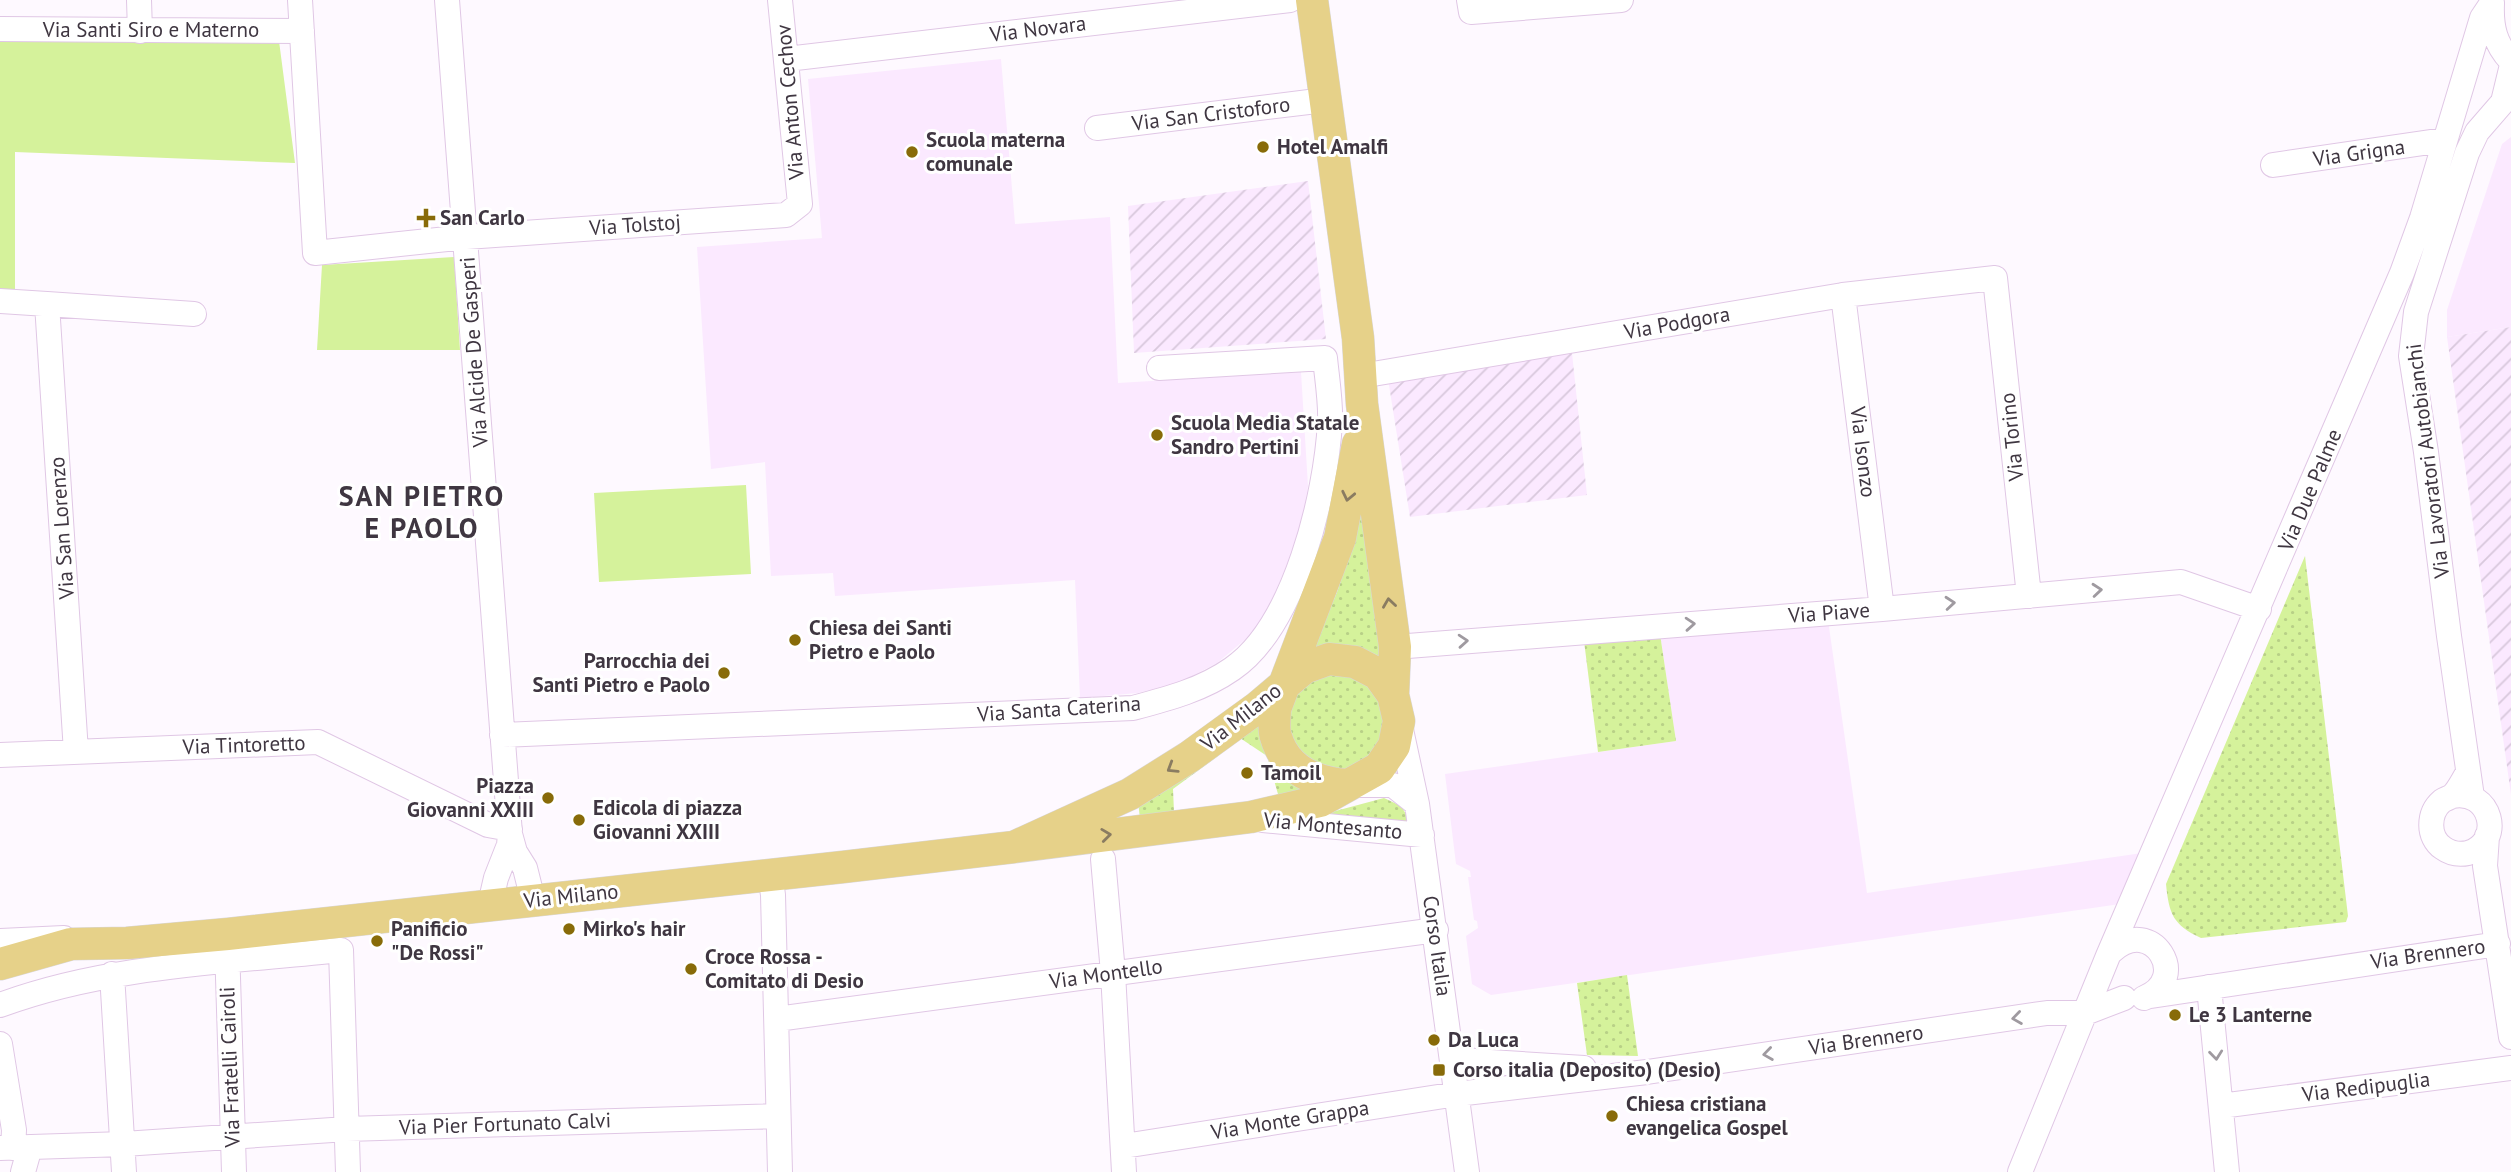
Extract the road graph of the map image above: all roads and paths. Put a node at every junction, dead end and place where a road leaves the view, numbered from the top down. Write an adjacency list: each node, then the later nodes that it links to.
1 (139, 0): 11 (street)
2 (300, 0): 12 (street)
3 (447, 0): 22 (street, Via Alcide De Gasperi)
4 (780, 0): 13 (street, Via Anton Cechov)
5 (1290, 0): 13 (street, Via Novara)
6 (1312, 0): 16 (main road, Via Milano)
7 (1622, 0): 9 (street)
8 (2492, 1): 14 (street); 15 (street, Via Due Palme)
9 (1470, 6)
10 (0, 29): 11 (street, Via Santi Siro e Materno)
11 (140, 31): 12 (street, Via Santi Siro e Materno)
12 (302, 31): 22 (street)
13 (787, 59): 21 (street, Via Anton Cechov)
14 (2509, 62): 15 (street); 17 (street, Via Lavoratori Autobianchi)
15 (2465, 74): 19 (street, Via Due Palme)
16 (1325, 100): 18 (street, Via San Cristoforo); 29 (main road, Via Milano)
17 (2500, 116): 40 (street, Via Lavoratori Autobianchi)
18 (1097, 128)
19 (2444, 140): 20 (street, Via Grigna); 32 (street, Via Due Palme)
20 (2273, 165)
21 (800, 204): 22 (street, Via Tolstoj)
22 (466, 237): 36 (street, Via Alcide De Gasperi)
23 (1995, 278): 24 (street, Via Podgora); 30 (street, Via Torino)
24 (1843, 295): 29 (street, Via Podgora); 31 (street, Via Isonzo)
25 (0, 301): 26 (street)
26 (47, 304): 27 (street); 37 (street, Via San Lorenzo)
27 (194, 314)
28 (1160, 368): 36 (street, Via Santa Caterina)
29 (1361, 390): 33 (main road, Via Milano, one-way to 29); 34 (main road, Via Milano, one-way to 34)
30 (2029, 596): 31 (street, Via Piave, one-way to 30); 32 (street, Via Piave, one-way to 32)
31 (1882, 609): 33 (street, Via Piave, one-way to 31)
32 (2259, 609): 49 (street, Via Due Palme)
33 (1395, 647): 35 (main road, Via Milano)
34 (1286, 683): 35 (main road); 39 (main road); 45 (main road, Via Milano, one-way to 45)
35 (1396, 708): 39 (main road); 41 (street, Corso Italia)
36 (502, 735): 43 (street, Via Alcide De Gasperi)
37 (76, 752): 38 (street, Via Tintoretto); 43 (street, Via Tintoretto)
38 (0, 755)
39 (1348, 785): 41 (street); 42 (main road, Via Milano)
40 (2464, 789): 46 (street); 46 (street)
41 (1417, 804): 44 (street, Corso Italia)
42 (1245, 818): 44 (street, Via Montesanto); 45 (main road, Via Milano, one-way to 42)
43 (510, 832): 50 (street); 51 (street)
44 (1422, 835): 52 (street, Corso Italia)
45 (1014, 846): 48 (main road, Via Milano)
46 (2482, 851): 56 (street)
47 (1103, 859): 61 (street)
48 (770, 874): 50 (main road, Via Milano); 69 (street)
49 (2134, 899): 53 (street); 58 (street, Via Due Palme)
50 (533, 900): 51 (main road, Via Milano)
51 (490, 904): 57 (main road, Via Milano)
52 (1436, 930): 61 (street, Via Montello); 72 (street, Corso Italia)
53 (2141, 940): 58 (street); 60 (street)
54 (0, 941): 55 (street, Via Milano)
55 (127, 943): 57 (main road, Via Milano); 59 (main road, Via Milano); 63 (main road, Via Milano)
56 (2498, 944): 64 (street, Via Brennero); 70 (street)
57 (227, 948): 62 (street); 78 (street); 79 (street, Via Fratelli Cairoli)
58 (2109, 956): 66 (street); 68 (street, Via Due Palme)
59 (0, 964)
60 (2166, 965): 64 (street); 65 (street)
61 (1113, 973): 69 (street, Via Montello); 81 (street)
62 (112, 974): 67 (street); 80 (street)
63 (0, 982)
64 (2201, 988): 65 (street, Via Brennero); 76 (street, one-way to 76)
65 (2151, 996): 66 (street)
66 (2124, 998): 68 (street)
67 (0, 1005)
68 (2085, 1013): 74 (street, Via Brennero, one-way to 74); 90 (street, Via Due Palme)
69 (777, 1019): 77 (street)
70 (2511, 1037)
71 (0, 1044): 82 (street)
72 (1452, 1056): 74 (street, Via Brennero); 75 (street, Corso Italia)
73 (2511, 1068): 76 (street, Via Redipuglia)
74 (1647, 1072): 75 (street, Via Brennero)
75 (1457, 1094): 81 (street, Via Monte Grappa); 89 (street, Corso Italia)
76 (2221, 1106): 91 (street)
77 (777, 1116): 78 (street, Via Pier Fortunato Calvi); 87 (street)
78 (347, 1129): 79 (street, Via Pier Fortunato Calvi); 86 (street)
79 (233, 1136): 80 (street, Via Pier Fortunato Calvi); 85 (street, Via Fratelli Cairoli)
80 (124, 1144): 82 (street, Via Pier Fortunato Calvi); 84 (street)
81 (1124, 1146): 88 (street)
82 (14, 1148): 83 (street)
83 (23, 1172)
84 (124, 1172)
85 (234, 1172)
86 (348, 1172)
87 (780, 1172)
88 (1125, 1172)
89 (1467, 1172)
90 (2020, 1172)
91 (2227, 1172)

